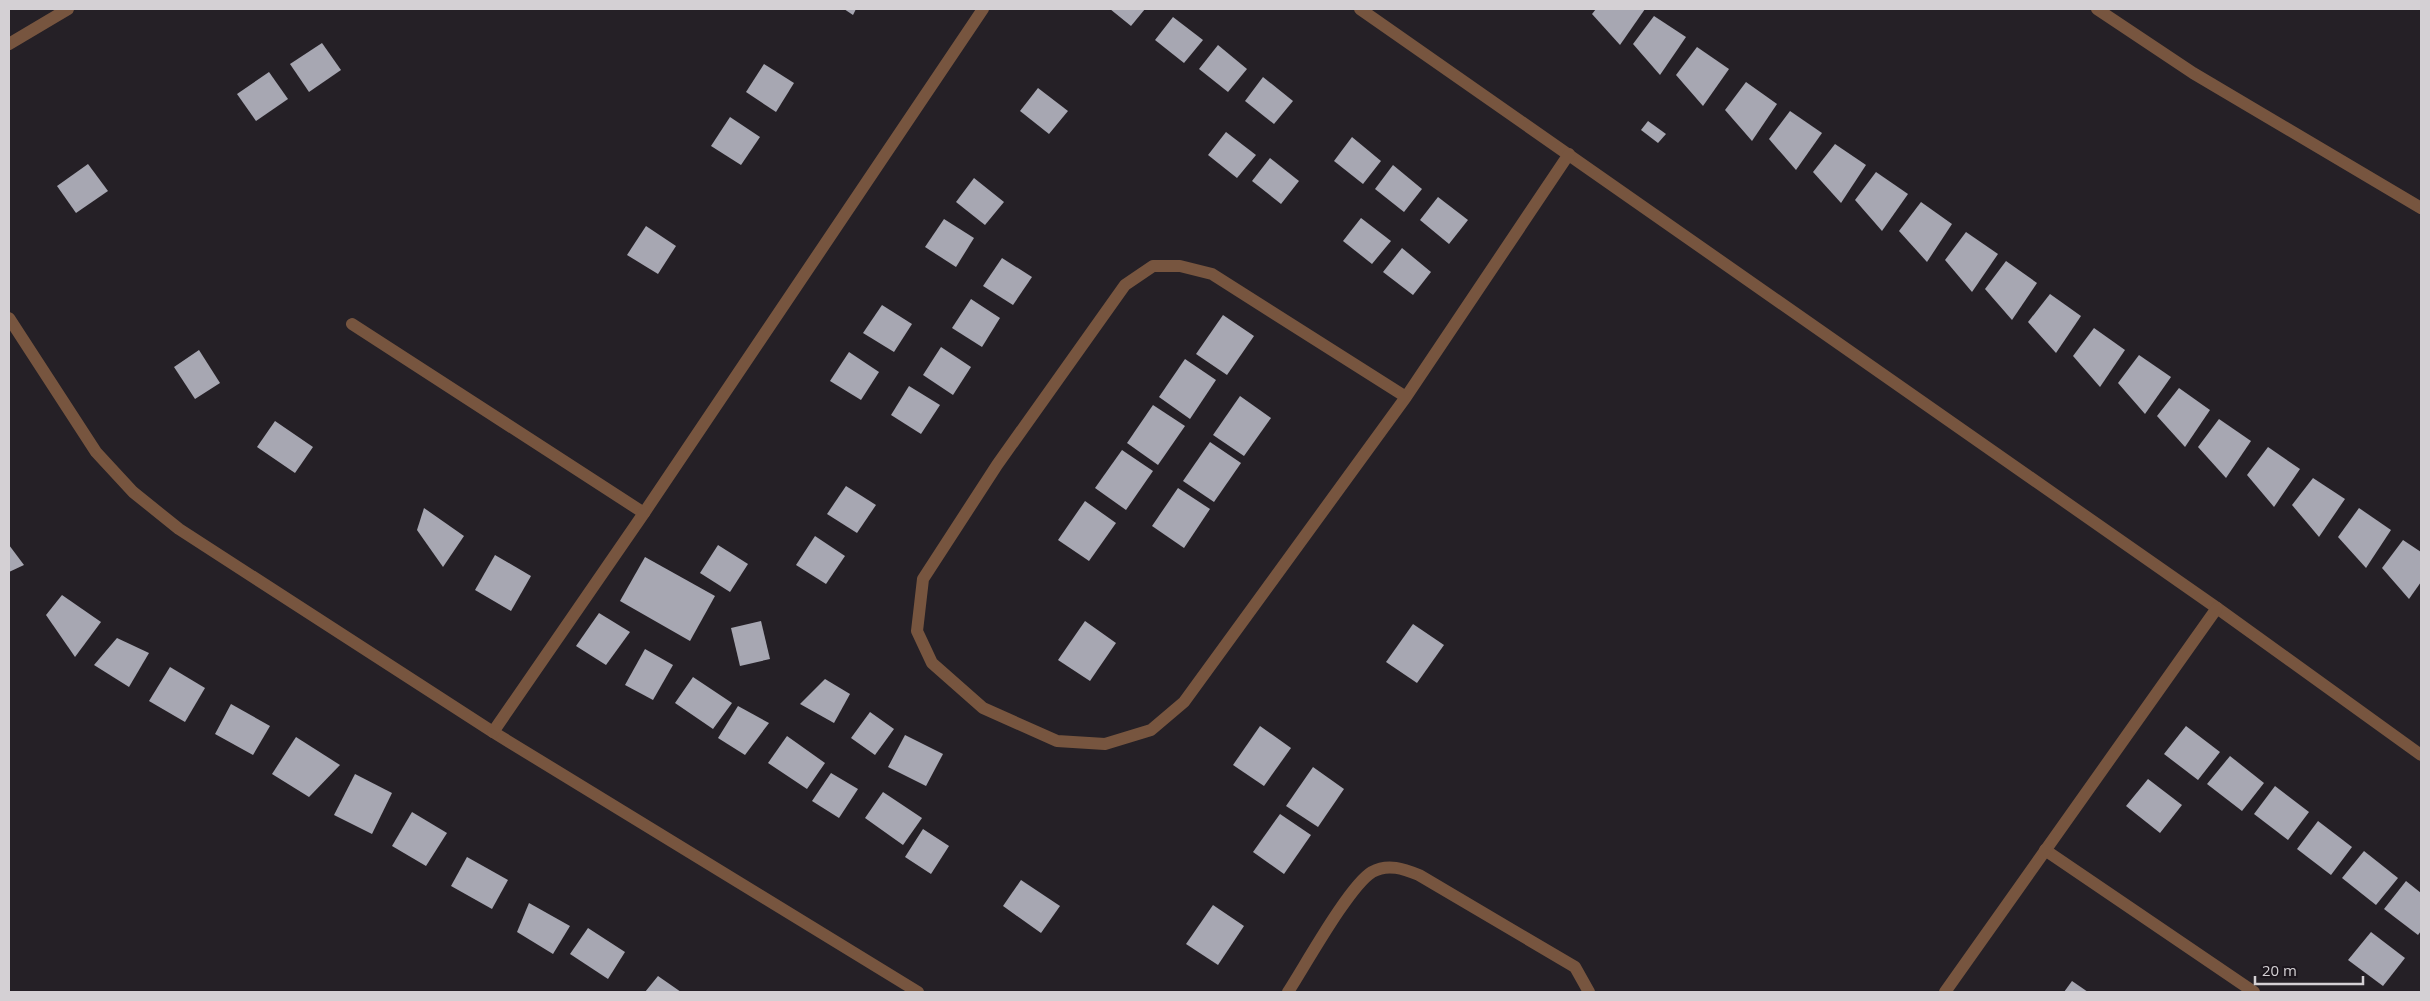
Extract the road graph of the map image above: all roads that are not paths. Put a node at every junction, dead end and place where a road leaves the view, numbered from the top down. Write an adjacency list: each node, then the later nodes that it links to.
1 (68, 9): 5 (street)
2 (983, 9): 11 (street)
3 (1360, 9): 6 (street)
4 (2097, 9): 7 (street)
5 (9, 44)
6 (1569, 154): 10 (street); 12 (street)
7 (2421, 208)
8 (9, 318): 13 (street)
9 (352, 324): 11 (street)
10 (1406, 397): 10 (street)
11 (644, 513): 13 (street)
12 (2217, 608): 14 (street); 15 (street)
13 (493, 732): 16 (street)
14 (2421, 755)
15 (2045, 850): 19 (street); 20 (street)
16 (918, 992)
17 (1288, 992): 18 (street)
18 (1589, 992)
19 (1945, 992)
20 (2254, 992)

